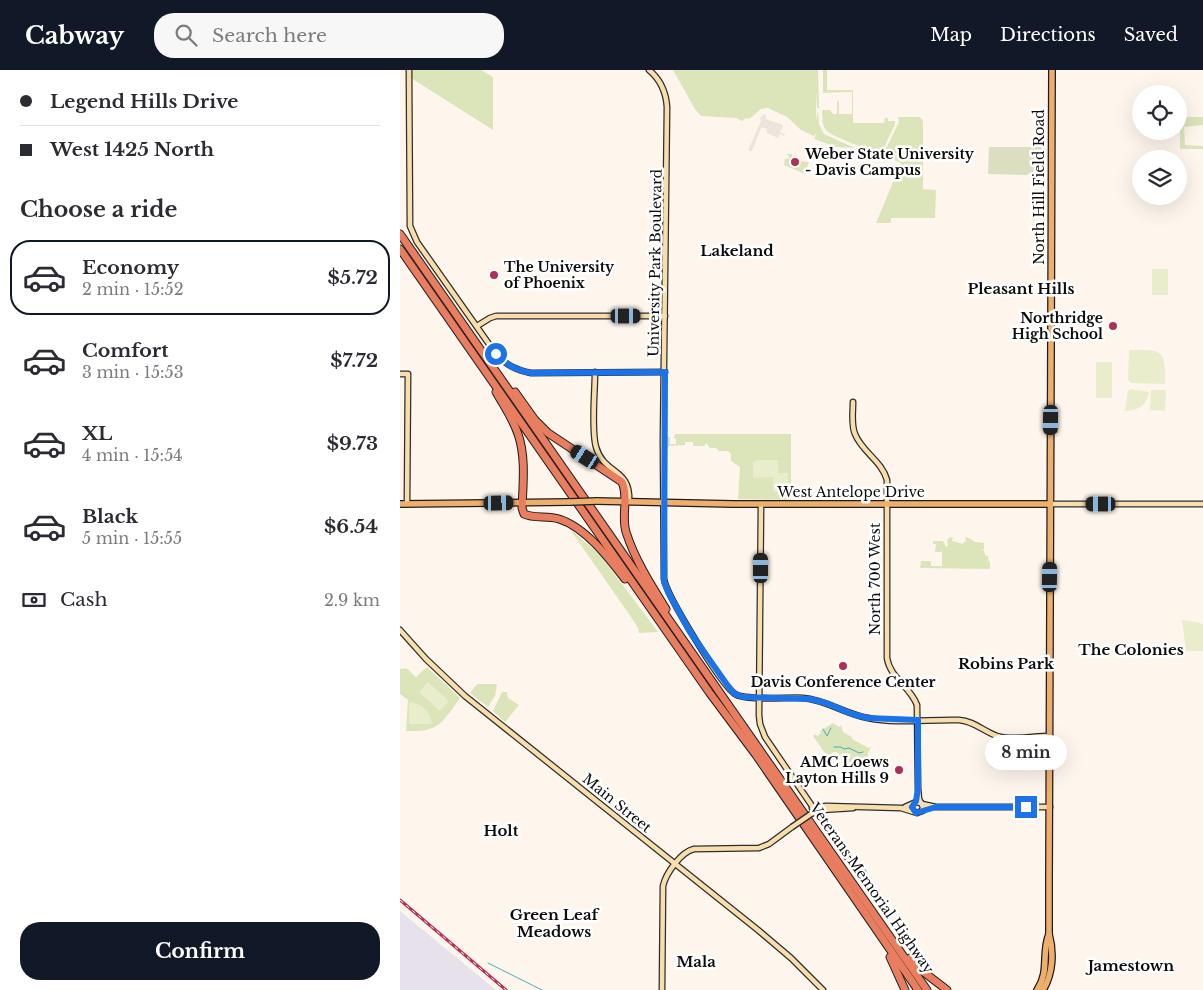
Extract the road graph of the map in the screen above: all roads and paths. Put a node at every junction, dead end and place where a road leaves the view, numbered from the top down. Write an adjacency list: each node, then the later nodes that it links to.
1 (408, 70): 8 (street)
2 (648, 70): 7 (street, University Park Boulevard)
3 (1052, 70): 21 (main road, North Hill Field Road)
4 (400, 234): 6 (highway, Veterans Memorial Highway)
5 (400, 249): 9 (highway, Veterans Memorial Highway)
6 (448, 305): 14 (highway); 24 (highway, Veterans Memorial Highway)
7 (665, 316): 8 (street); 11 (street, University Park Boulevard)
8 (477, 326): 10 (street)
9 (472, 351): 15 (highway); 25 (highway, Veterans Memorial Highway)
10 (595, 372): 11 (street); 14 (street)
11 (665, 372): 16 (street, University Park Boulevard)
12 (400, 374): 18 (street)
13 (853, 402): 20 (street, North 700 West)
14 (627, 501): 15 (main road, West Antelope Drive, bridge); 16 (main road, West Antelope Drive); 24 (highway)
15 (523, 502): 18 (main road, West Antelope Drive); 25 (highway)
16 (664, 502): 19 (main road, West Antelope Drive); 26 (street, University Park Boulevard)
17 (400, 504): 18 (main road, West Antelope Drive)
18 (407, 504)
19 (761, 504): 20 (main road, West Antelope Drive); 26 (street)
20 (887, 504): 21 (main road, West Antelope Drive); 27 (street, North 700 West)
21 (1050, 504): 22 (street, West Antelope Drive); 28 (main road, North Hill Field Road)
22 (1203, 504)
23 (400, 630): 39 (street, Main Street)
24 (682, 638): 41 (highway, Veterans Memorial Highway)
25 (709, 692): 42 (highway, Veterans Memorial Highway)
26 (760, 698): 27 (street); 34 (street)
27 (918, 720): 28 (street); 29 (street, North 700 West)
28 (1050, 736): 33 (main road, North Hill Field Road)
29 (918, 788): 30 (street); 31 (street)
30 (914, 803): 31 (street); 36 (street); 38 (street)
31 (922, 804): 32 (street); 37 (street)
32 (936, 807): 33 (street); 37 (street)
33 (1050, 807): 43 (main road, North Hill Field Road)
34 (812, 808): 35 (street); 40 (street)
35 (862, 808): 36 (street); 39 (street, bridge)
36 (901, 808): 38 (street)
37 (922, 811): 38 (street)
38 (914, 812)
39 (676, 864): 46 (street); 47 (street, Main Street)
40 (863, 872)
41 (884, 927): 50 (highway, Veterans Memorial Highway); 51 (highway)
42 (878, 934): 48 (highway); 49 (highway, Veterans Memorial Highway)
43 (1049, 934): 44 (main road); 45 (main road)
44 (1046, 954): 45 (main road); 45 (main road)
45 (1041, 989)
46 (662, 990)
47 (823, 990)
48 (905, 990)
49 (918, 990)
50 (927, 990)
51 (948, 990)

